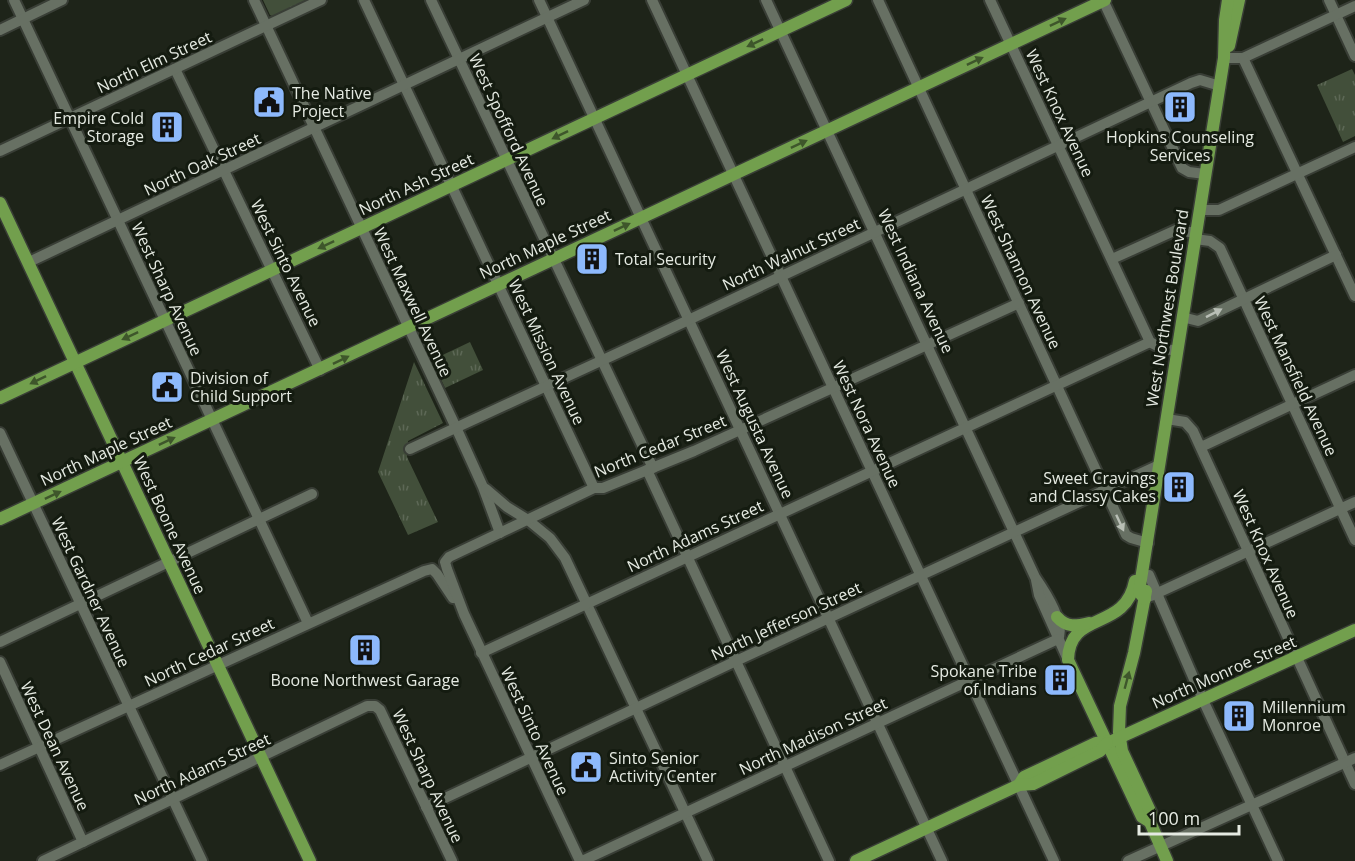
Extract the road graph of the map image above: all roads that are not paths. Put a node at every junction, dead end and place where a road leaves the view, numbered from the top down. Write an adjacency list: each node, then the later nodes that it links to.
1 (14, 0): 21 (street, West Sharp Avenue)
2 (62, 0): 21 (street)
3 (254, 0): 22 (street, West Maxwell Avenue)
4 (321, 0): 22 (street, North Elm Street)
5 (364, 0): 32 (street, West Mission Avenue)
6 (431, 0): 29 (street, West Spofford Avenue)
7 (539, 0): 20 (street, West Augusta Avenue)
8 (584, 0): 20 (street, North Oak Street)
9 (652, 0): 31 (street, West Nora Avenue)
10 (766, 0): 24 (street, West Indiana Avenue)
11 (846, 0): 24 (main road, North Ash Street)
12 (878, 0): 34 (street, West Shannon Avenue)
13 (990, 0): 25 (street, West Knox Avenue)
14 (1104, 0): 25 (main road, North Maple Street, one-way to 14); 35 (street)
15 (1228, 0): 27 (main road)
16 (1239, 0): 27 (main road)
17 (1329, 0): 19 (street)
18 (1355, 6): 19 (street)
19 (1336, 15): 26 (street); 28 (street)
20 (547, 17): 29 (street, North Oak Street); 37 (street, West Augusta Avenue)
21 (23, 19): 23 (street); 36 (street, West Sharp Avenue)
22 (266, 26): 30 (street, North Elm Street); 38 (street, West Maxwell Avenue)
23 (0, 30)
24 (780, 32): 31 (main road, North Ash Street, one-way to 31); 39 (street, West Indiana Avenue)
25 (1011, 44): 34 (main road, North Maple Street, one-way to 25); 40 (street, West Knox Avenue)
26 (1355, 56)
27 (1224, 58): 28 (street); 33 (main road, West Northwest Boulevard)
28 (1243, 58): 45 (street)
29 (459, 59): 32 (street, North Oak Street); 43 (street, West Spofford Avenue)
30 (175, 69): 36 (street, North Elm Street); 44 (street, West Sinto Avenue)
31 (688, 75): 37 (main road, North Ash Street); 46 (street, West Nora Avenue)
32 (405, 84): 38 (street, North Oak Street); 48 (street, West Mission Avenue)
33 (1220, 86): 35 (street, North Walnut Street); 47 (main road, West Northwest Boulevard)
34 (918, 87): 39 (main road, North Maple Street); 49 (street, West Shannon Avenue)
35 (1152, 102): 40 (street, North Walnut Street); 47 (street)
36 (71, 118): 42 (street, North Elm Street); 53 (street, West Sharp Avenue)
37 (594, 118): 43 (main road, North Ash Street, one-way to 43); 52 (street, West Augusta Avenue)
38 (314, 128): 44 (street, North Oak Street); 54 (street, West Maxwell Avenue)
39 (827, 130): 46 (main road, North Maple Street, one-way to 39); 55 (street, West Indiana Avenue)
40 (1059, 146): 49 (street, North Walnut Street); 59 (street, West Knox Avenue)
41 (1355, 147): 45 (street)
42 (0, 151)
43 (506, 160): 48 (main road, North Ash Street); 58 (street, West Spofford Avenue)
44 (224, 170): 53 (street, North Oak Street); 61 (street, West Sinto Avenue)
45 (1298, 173): 51 (street); 57 (street)
46 (734, 174): 52 (main road, North Maple Street); 62 (street, West Nora Avenue)
47 (1205, 174): 51 (main road, West Northwest Boulevard)
48 (452, 186): 54 (main road, North Ash Street); 63 (street, West Mission Avenue)
49 (966, 190): 55 (street, North Walnut Street); 66 (street, West Shannon Avenue)
50 (0, 202): 60 (main road, West Boone Avenue)
51 (1200, 210): 56 (main road, West Northwest Boulevard)
52 (641, 218): 58 (main road, North Maple Street, one-way to 52); 68 (street, West Augusta Avenue)
53 (118, 220): 60 (street, North Oak Street); 69 (street, West Sharp Avenue)
54 (362, 228): 61 (main road, North Ash Street, one-way to 61); 70 (street, West Maxwell Avenue)
55 (875, 231): 62 (street, North Walnut Street); 72 (street, West Indiana Avenue)
56 (1196, 236): 59 (street); 65 (street, West Mansfield Avenue); 67 (main road, West Northwest Boulevard)
57 (1336, 255): 64 (street); 65 (street)
58 (554, 259): 63 (main road, North Maple Street); 74 (street, West Spofford Avenue)
59 (1112, 259): 71 (street, West Knox Avenue)
60 (28, 262): 75 (main road, West Boone Avenue)
61 (272, 270): 69 (main road, North Ash Street); 76 (street, West Sinto Avenue)
62 (781, 276): 68 (street, North Walnut Street); 80 (street, West Nora Avenue)
63 (498, 285): 70 (main road, North Maple Street); 79 (street, West Mission Avenue)
64 (1355, 296)
65 (1244, 298): 67 (street, one-way to 65); 82 (street, West Mansfield Avenue)
66 (1019, 303): 72 (street, North Cedar Street); 78 (street, West Shannon Avenue)
67 (1182, 317): 73 (main road, West Northwest Boulevard)
68 (690, 319): 74 (street, North Walnut Street); 87 (street, West Augusta Avenue)
69 (165, 320): 75 (main road, North Ash Street, one-way to 75); 84 (street, West Sharp Avenue)
70 (409, 327): 76 (main road, North Maple Street, one-way to 70); 86 (street, West Maxwell Avenue)
71 (1150, 342): 73 (street); 78 (street, North Adams Street)
72 (927, 345): 80 (street, North Cedar Street); 85 (street, West Indiana Avenue)
73 (1177, 351): 83 (main road, West Northwest Boulevard)
74 (602, 361): 79 (street, North Walnut Street); 93 (street, West Spofford Avenue)
75 (75, 362): 81 (main road, North Ash Street, one-way to 81); 91 (main road, West Boone Avenue)
76 (320, 370): 84 (main road, North Maple Street)
77 (1355, 375): 82 (street)
78 (1057, 384): 85 (street, North Adams Street); 97 (street, West Shannon Avenue)
79 (546, 387): 86 (street, North Walnut Street); 96 (street, West Mission Avenue)
80 (833, 388): 87 (street, North Cedar Street); 94 (street, West Nora Avenue)
81 (0, 398)
82 (1292, 404): 89 (street); 101 (street, West Mansfield Avenue)
83 (1167, 419): 89 (street, West Knox Avenue); 92 (main road, West Northwest Boulevard)
84 (211, 420): 91 (main road, North Maple Street, one-way to 84); 104 (street, West Sharp Avenue)
85 (965, 427): 94 (street, North Adams Street); 107 (street, West Indiana Avenue)
86 (456, 428): 90 (street, North Walnut Street); 95 (street, West Maxwell Avenue)
87 (741, 430): 93 (street, North Cedar Street); 102 (street, West Augusta Avenue)
88 (0, 433): 100 (street, West Gardner Avenue)
89 (1201, 447): 110 (street, West Knox Avenue)
90 (410, 449)
91 (123, 462): 100 (main road, North Maple Street, one-way to 91); 112 (main road, West Boone Avenue)
92 (1159, 465): 97 (street, North Jefferson Street); 109 (main road, West Northwest Boulevard)
93 (650, 469): 96 (street, North Cedar Street); 111 (street, West Spofford Avenue)
94 (872, 470): 102 (street, North Adams Street); 116 (street, West Nora Avenue)
95 (483, 487): 105 (street, West Maxwell Avenue); 106 (street, West Maxwell Avenue)
96 (594, 489): 105 (street, North Cedar Street)
97 (1105, 490): 107 (street, North Jefferson Street); 109 (street, West Shannon Avenue, one-way to 109)
98 (312, 494): 104 (street)
99 (1355, 502): 101 (street)
100 (33, 504): 103 (main road, North Maple Street); 120 (street, West Gardner Avenue)
101 (1341, 509): 108 (street, West Mansfield Avenue); 110 (street)
102 (780, 513): 111 (street, North Adams Street); 123 (street, West Augusta Avenue)
103 (0, 519)
104 (259, 520): 112 (street); 125 (street, West Sharp Avenue)
105 (528, 520): 106 (street, North Cedar Street); 119 (street, West Maxwell Avenue)
106 (500, 532): 113 (street, North Cedar Street)
107 (1015, 532): 116 (street, North Jefferson Street); 117 (street, West Indiana Avenue)
108 (1355, 540)
109 (1148, 543): 115 (main road, West Northwest Boulevard)
110 (1248, 551): 118 (street); 131 (street, West Knox Avenue)
111 (687, 556): 119 (street, North Adams Street); 133 (street, West Spofford Avenue)
112 (169, 562): 120 (street); 135 (main road, West Boone Avenue)
113 (445, 562): 121 (street, West Sinto Avenue)
114 (432, 569): 121 (street, West Sinto Avenue); 125 (street, North Cedar Street)
115 (1142, 572): 118 (main road); 124 (main road, West Northwest Boulevard)
116 (921, 576): 123 (street, North Jefferson Street); 136 (street, West Nora Avenue)
117 (1035, 577): 122 (street, West Indiana Avenue); 128 (street, West Indiana Avenue)
118 (1150, 596): 126 (main road); 137 (street)
119 (586, 603): 130 (street, North Adams Street); 140 (street, West Maxwell Avenue)
120 (80, 604): 129 (street); 138 (street, West Gardner Avenue)
121 (464, 614): 130 (street, West Sinto Avenue)
122 (1057, 616): 124 (main road); 128 (street, West Indiana Avenue)
123 (828, 618): 133 (street, North Jefferson Street); 141 (street, West Augusta Avenue)
124 (1104, 618): 126 (main road); 132 (main road, West Northwest Boulevard)
125 (308, 623): 135 (street, North Cedar Street)
126 (1139, 627): 142 (main road, one-way to 126)
127 (1355, 630): 131 (main road, North Monroe Street)
128 (1058, 639): 132 (street, West Indiana Avenue); 136 (street, North Madison Street)
129 (0, 642)
130 (481, 653): 146 (street, West Sinto Avenue)
131 (1296, 657): 137 (main road, North Monroe Street); 147 (street, West Knox Avenue)
132 (1068, 660): 143 (main road, West Indiana Avenue)
133 (736, 661): 140 (street, North Jefferson Street); 149 (street, West Spofford Avenue)
134 (0, 662): 144 (street, West Dean Avenue)
135 (217, 665): 138 (street, North Cedar Street); 145 (main road, West Boone Avenue)
136 (970, 680): 141 (street, North Madison Street); 151 (street, West Nora Avenue)
137 (1203, 700): 142 (main road, North Monroe Street); 153 (street)
138 (128, 706): 144 (street, North Cedar Street); 152 (street, West Gardner Avenue)
139 (375, 706): 145 (street, North Adams Street); 154 (street, West Sharp Avenue)
140 (635, 708): 146 (street, North Jefferson Street); 155 (street, West Maxwell Avenue)
141 (877, 723): 149 (street, North Madison Street); 157 (street, West Augusta Avenue)
142 (1119, 738): 143 (main road, North Monroe Street); 156 (main road, West Indiana Avenue)
143 (1107, 743): 151 (main road, North Monroe Street); 156 (main road, West Indiana Avenue)
144 (39, 746): 148 (street, North Cedar Street); 158 (street, West Dean Avenue)
145 (261, 758): 152 (street, North Adams Street); 162 (main road, West Boone Avenue)
146 (531, 758): 154 (street, North Jefferson Street); 164 (street, West Sinto Avenue)
147 (1350, 760): 150 (street, West Knox Avenue); 153 (street)
148 (0, 765)
149 (784, 765): 155 (street, North Madison Street); 166 (street, West Spofford Avenue)
150 (1355, 784)
151 (1019, 785): 157 (main road, North Monroe Street); 169 (street, West Nora Avenue)
152 (173, 800): 158 (street, North Adams Street); 161 (street, West Gardner Avenue)
153 (1253, 806): 159 (street); 172 (street)
154 (426, 807): 163 (street, West Sharp Avenue)
155 (684, 812): 164 (street, North Madison Street); 165 (street, West Maxwell Avenue)
156 (1150, 822): 159 (main road, West Indiana Avenue)
157 (927, 828): 167 (main road, North Monroe Street); 168 (street, West Augusta Avenue)
158 (84, 842): 160 (street, North Adams Street)
159 (1161, 847): 170 (street); 171 (main road, West Indiana Avenue)
160 (44, 861)
161 (202, 861)
162 (310, 861)
163 (452, 861)
164 (580, 861)
165 (708, 861)
166 (829, 861)
167 (856, 861)
168 (942, 861)
169 (1054, 861)
170 (1128, 861)
171 (1167, 861)
172 (1278, 861)

